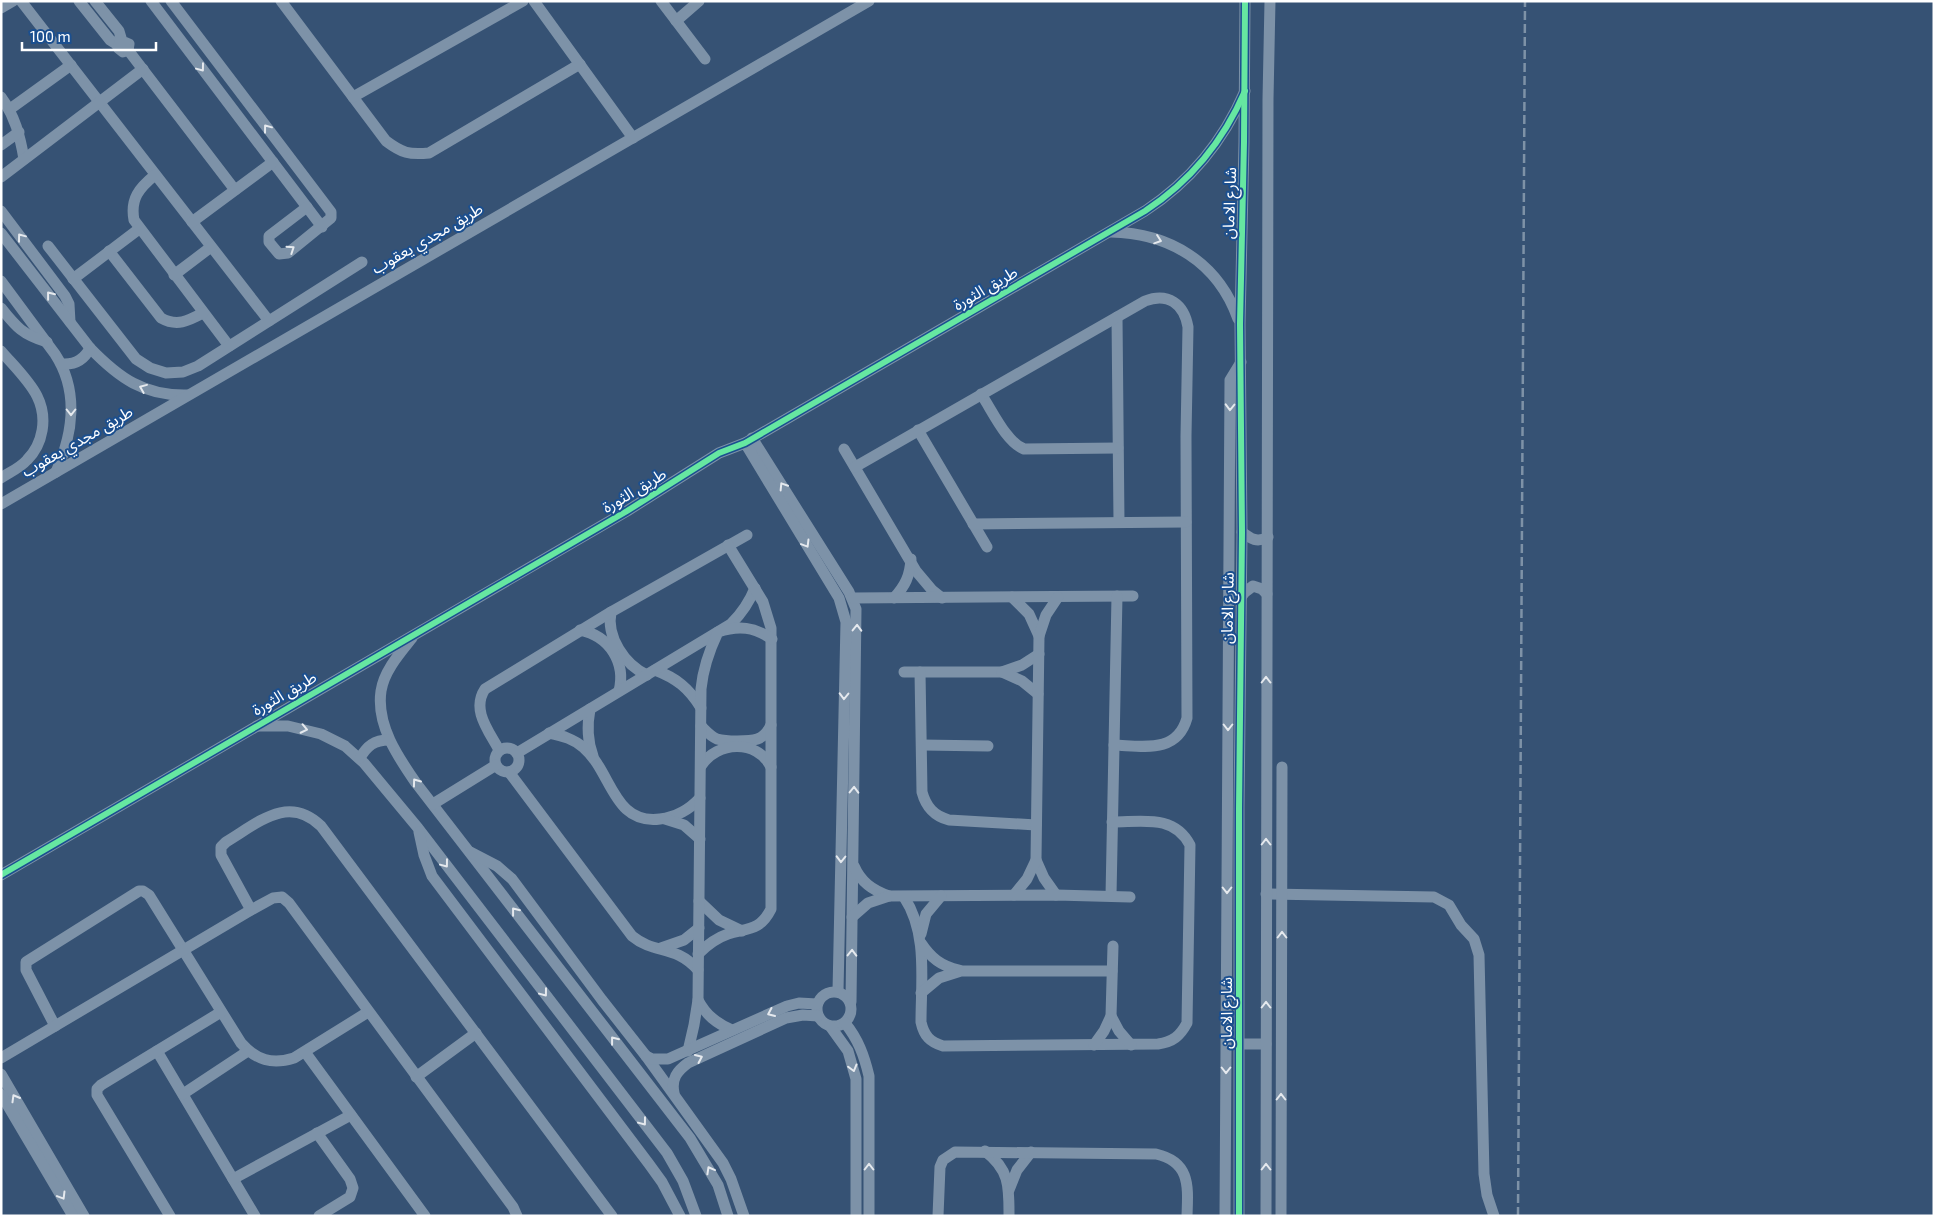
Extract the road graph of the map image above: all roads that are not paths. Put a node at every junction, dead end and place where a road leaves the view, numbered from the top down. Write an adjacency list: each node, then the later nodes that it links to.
1 (13, 1): 15 (street)
2 (21, 1): 20 (street)
3 (79, 1): 17 (street)
4 (95, 1): 17 (street)
5 (151, 1): 31 (street, one-way to 31)
6 (171, 1): 38 (street, one-way to 6)
7 (281, 1): 23 (street)
8 (523, 1): 23 (street)
9 (534, 1): 19 (street)
10 (660, 1): 16 (street)
11 (698, 1): 16 (street)
12 (869, 1): 28 (street, طريق مجدي يعقوب)
13 (1245, 1): 22 (street, شارع الامان)
14 (1270, 1): 76 (street)
15 (1, 8)
16 (676, 21): 18 (street)
17 (123, 45): 21 (street)
18 (705, 59)
19 (580, 64): 23 (street); 28 (street)
20 (71, 65): 25 (street); 26 (street)
21 (143, 69): 25 (street); 34 (street)
22 (1245, 91): 41 (street, طريق الثورة); 54 (street, شارع الامان)
23 (353, 96)
24 (1, 97): 26 (street)
25 (99, 102): 30 (street); 33 (street)
26 (10, 110): 27 (street)
27 (19, 132): 29 (street); 30 (street)
28 (634, 138): 62 (street, طريق مجدي يعقوب)
29 (1, 145)
30 (24, 159): 32 (street)
31 (273, 162): 34 (street); 35 (street)
32 (3, 172)
33 (155, 175): 37 (street); 39 (street)
34 (235, 190): 37 (street)
35 (307, 207): 38 (street); 38 (street, one-way to 38)
36 (1, 211): 53 (street, one-way to 36)
37 (192, 222): 43 (street)
38 (322, 227)
39 (139, 229): 44 (street); 46 (street)
40 (1, 232): 53 (street, one-way to 40)
41 (1111, 232): 54 (street, one-way to 54); 64 (street, طريق الثورة)
42 (48, 246): 47 (street)
43 (211, 247): 46 (street); 52 (street)
44 (109, 251): 47 (street); 50 (street)
45 (362, 262): 52 (street)
46 (174, 275): 50 (street)
47 (73, 279): 56 (street)
48 (1, 281): 55 (street)
49 (1, 308): 55 (street)
50 (204, 313): 56 (street)
51 (1116, 317): 61 (street); 65 (street); 72 (street)
52 (269, 321): 56 (street)
53 (70, 322): 57 (street)
54 (1240, 324): 59 (street, شارع الامان)
55 (47, 342): 60 (street)
56 (229, 346)
57 (90, 348): 60 (street); 62 (street, one-way to 57)
58 (1, 351): 69 (street)
59 (1241, 362): 74 (street, شارع الامان); 124 (street, one-way to 124)
60 (62, 364): 68 (street, one-way to 68)
61 (981, 394): 63 (street); 65 (street)
62 (190, 395): 68 (street, طريق مجدي يعقوب)
63 (918, 430): 67 (street); 73 (street)
64 (748, 440): 87 (street, one-way to 64); 93 (street, طريق الثورة); 156 (street, one-way to 156)
65 (1118, 448): 71 (street)
66 (844, 449): 67 (street)
67 (855, 467): 79 (street)
68 (56, 472): 70 (street, طريق مجدي يعقوب)
69 (1, 478)
70 (1, 504)
71 (1119, 522): 72 (street); 73 (street)
72 (1186, 522): 111 (street)
73 (973, 524): 78 (street)
74 (1242, 532): 76 (street); 86 (street, شارع الامان)
75 (747, 535): 77 (street)
76 (1268, 537): 81 (street)
77 (728, 545): 80 (street); 90 (street)
78 (987, 547)
79 (911, 560): 88 (street); 89 (street)
80 (755, 588): 92 (street); 95 (street)
81 (1267, 594): 86 (street); 134 (street, one-way to 81)
82 (1058, 596): 83 (street); 85 (street); 94 (street)
83 (1118, 596): 84 (street); 111 (street)
84 (1133, 596)
85 (1012, 597): 89 (street); 94 (street)
86 (1241, 597): 124 (street, شارع الامان)
87 (853, 598): 88 (street); 132 (street, one-way to 87)
88 (894, 598): 89 (street)
89 (942, 598)
90 (610, 612): 91 (street); 100 (street)
91 (580, 630): 101 (street); 113 (street)
92 (718, 632): 95 (street); 100 (street); 104 (street)
93 (415, 634): 106 (street, طريق الثورة); 109 (street)
94 (1039, 636): 96 (street)
95 (772, 639): 105 (street)
96 (1039, 654): 99 (street); 102 (street)
97 (904, 672): 98 (street)
98 (920, 672): 99 (street); 110 (street)
99 (1002, 672): 102 (street)
100 (651, 673): 101 (street); 104 (street)
101 (619, 692): 103 (street)
102 (1038, 694): 127 (street)
103 (590, 709): 108 (street); 116 (street)
104 (702, 709): 107 (street)
105 (771, 725): 107 (street); 119 (street)
106 (255, 726): 115 (street, one-way to 115); 133 (street, طريق الثورة)
107 (701, 726): 118 (street)
108 (550, 733): 114 (street); 116 (street)
109 (389, 740): 115 (street); 123 (street, one-way to 109)
110 (922, 745): 112 (street); 127 (street)
111 (1114, 745): 126 (street)
112 (988, 746)
113 (499, 750): 114 (street); 117 (street)
114 (517, 753): 121 (street)
115 (360, 758): 128 (street)
116 (594, 760): 125 (street)
117 (496, 765): 121 (street); 123 (street)
118 (701, 766): 119 (street); 122 (street)
119 (772, 767): 147 (street)
120 (1282, 767): 137 (street)
121 (508, 772): 150 (street)
122 (700, 798): 125 (street); 129 (street)
123 (432, 804): 130 (street)
124 (1234, 808): 173 (street, شارع الامان); 187 (street, one-way to 187)
125 (663, 819): 129 (street)
126 (1112, 822): 140 (street); 172 (street)
127 (1036, 825): 131 (street)
128 (418, 828): 207 (street); 208 (street, one-way to 208)
129 (700, 839): 143 (street)
130 (470, 852): 158 (street); 162 (street, one-way to 130)
131 (1036, 860): 135 (street); 136 (street)
132 (853, 863): 138 (street); 145 (street)
133 (1, 875)
134 (1266, 894): 137 (street); 174 (street, one-way to 134)
135 (1014, 895): 136 (street); 139 (street)
136 (1056, 895): 140 (street)
137 (1282, 895): 197 (street, one-way to 137); 220 (street)
138 (889, 896): 141 (street); 145 (street)
139 (941, 896): 141 (street); 148 (street)
140 (1111, 896): 142 (street)
141 (904, 897): 148 (street)
142 (1130, 897)
143 (699, 902): 146 (street); 147 (street)
144 (251, 910): 151 (street); 164 (street); 171 (street)
145 (852, 917): 160 (street, one-way to 145)
146 (698, 928): 150 (street); 152 (street)
147 (744, 931): 152 (street)
148 (920, 939): 154 (street); 157 (street)
149 (1113, 946): 155 (street)
150 (657, 948): 153 (street)
151 (183, 950): 163 (street); 168 (street); 168 (street)
152 (698, 954): 153 (street)
153 (698, 970): 159 (street)
154 (961, 971): 155 (street); 157 (street)
155 (1112, 971): 166 (street)
156 (838, 992): 160 (street); 161 (street)
157 (921, 993): 175 (street)
158 (602, 1000): 162 (street); 180 (street)
159 (698, 1000): 170 (street); 178 (street)
160 (851, 1002): 167 (street)
161 (817, 1004): 165 (street); 170 (street, one-way to 170)
162 (591, 1009): 192 (street, one-way to 162)
163 (221, 1012): 176 (street); 177 (street)
164 (368, 1012): 179 (street); 183 (street)
165 (818, 1016): 169 (street); 184 (street, one-way to 165)
166 (1110, 1016): 172 (street); 175 (street)
167 (845, 1023): 169 (street); 212 (street, one-way to 167)
168 (55, 1026): 181 (street)
169 (830, 1026): 211 (street, one-way to 211)
170 (732, 1030): 178 (street)
171 (476, 1034): 183 (street); 206 (street)
172 (1131, 1044): 175 (street)
173 (1240, 1044): 174 (street); 188 (street, شارع الامان)
174 (1266, 1044): 196 (street, one-way to 174)
175 (1094, 1045)
176 (157, 1051): 186 (street); 201 (street)
177 (248, 1051): 179 (street); 186 (street)
178 (688, 1051): 180 (street)
179 (305, 1052): 189 (street)
180 (646, 1056): 184 (street)
181 (1, 1058)
182 (1, 1074): 200 (street, one-way to 182)
183 (416, 1077): 205 (street)
184 (674, 1093): 190 (street)
185 (1, 1094): 199 (street, one-way to 199)
186 (183, 1094): 195 (street)
187 (1226, 1104): 188 (street); 216 (street)
188 (1239, 1104): 217 (street, شارع الامان)
189 (351, 1115): 191 (street); 204 (street)
190 (700, 1130): 192 (street); 210 (street)
191 (317, 1133): 195 (street); 203 (street)
192 (690, 1138): 209 (street, one-way to 192)
193 (985, 1151): 194 (street); 198 (street); 213 (street)
194 (1032, 1152): 198 (street); 215 (street)
195 (233, 1179): 202 (street)
196 (1266, 1187): 197 (street); 218 (street)
197 (1281, 1187): 219 (street)
198 (1009, 1191): 214 (street)
199 (73, 1216)
200 (84, 1216)
201 (170, 1216)
202 (255, 1216)
203 (319, 1216)
204 (426, 1216)
205 (517, 1216)
206 (612, 1216)
207 (680, 1216)
208 (696, 1216)
209 (728, 1216)
210 (744, 1216)
211 (856, 1216)
212 (869, 1216)
213 (938, 1216)
214 (1009, 1216)
215 (1188, 1216)
216 (1225, 1216)
217 (1239, 1216)
218 (1266, 1216)
219 (1281, 1216)
220 (1494, 1216)

